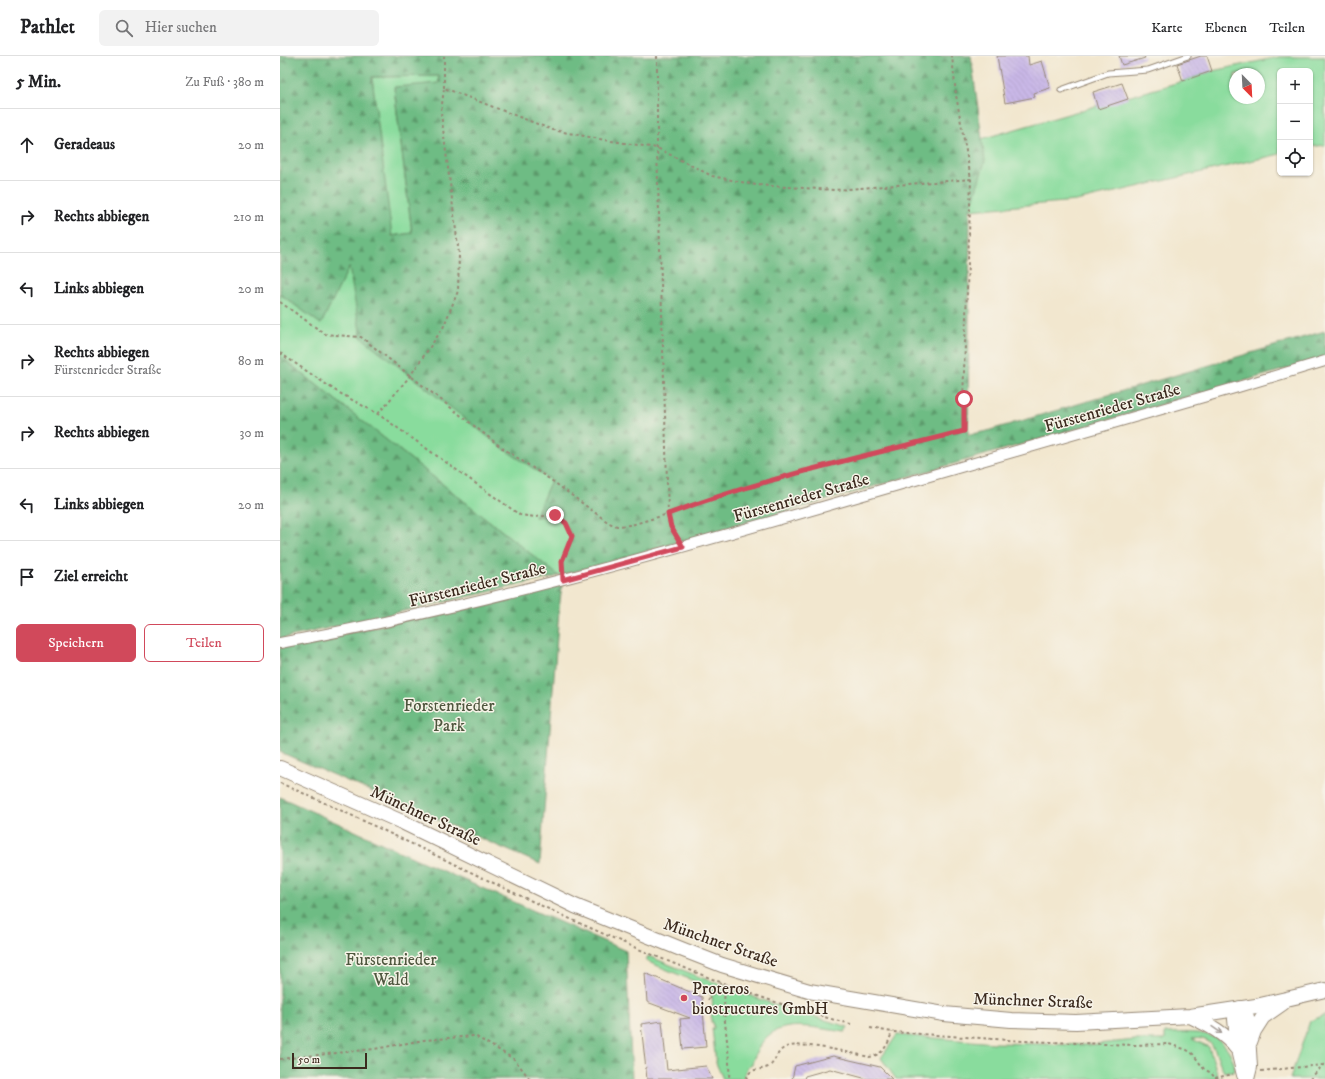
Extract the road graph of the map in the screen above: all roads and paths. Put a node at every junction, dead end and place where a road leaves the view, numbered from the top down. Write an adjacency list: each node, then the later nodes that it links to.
1 (444, 56): 5 (path)
2 (657, 56): 7 (path)
3 (952, 56): 8 (path)
4 (1188, 56): 6 (lane)
5 (444, 88): 7 (path); 12 (path)
6 (1061, 90)
7 (657, 148): 8 (path); 14 (path)
8 (971, 180): 14 (path)
9 (280, 302): 12 (path)
10 (280, 353): 13 (path)
11 (1325, 361): 15 (street, Fürstenrieder Straße)
12 (410, 376): 13 (path); 14 (path)
13 (378, 414): 16 (path)
14 (668, 514): 15 (path)
15 (683, 547): 16 (street, Fürstenrieder Straße)
16 (563, 580): 17 (street, Fürstenrieder Straße)
17 (280, 643)
18 (280, 768): 25 (main road, Münchner Straße)
19 (721, 983): 23 (path)
20 (726, 984): 34 (path)
21 (1325, 990): 22 (main road, Münchner Straße)
22 (1288, 999): 24 (main road, Münchner Straße); 28 (main road)
23 (708, 1000)
24 (1240, 1008): 25 (main road, Münchner Straße); 28 (main road)
25 (1190, 1016): 28 (main road, one-way to 28)
26 (870, 1028): 27 (path)
27 (892, 1032): 35 (path); 36 (path)
28 (1244, 1047): 32 (main road)
29 (280, 1059): 33 (path)
30 (1325, 1063): 31 (path)
31 (1322, 1065): 32 (path); 37 (path)
32 (1246, 1076): 36 (path)
33 (530, 1079)
34 (729, 1079)
35 (746, 1079)
36 (1215, 1079)
37 (1310, 1079)

